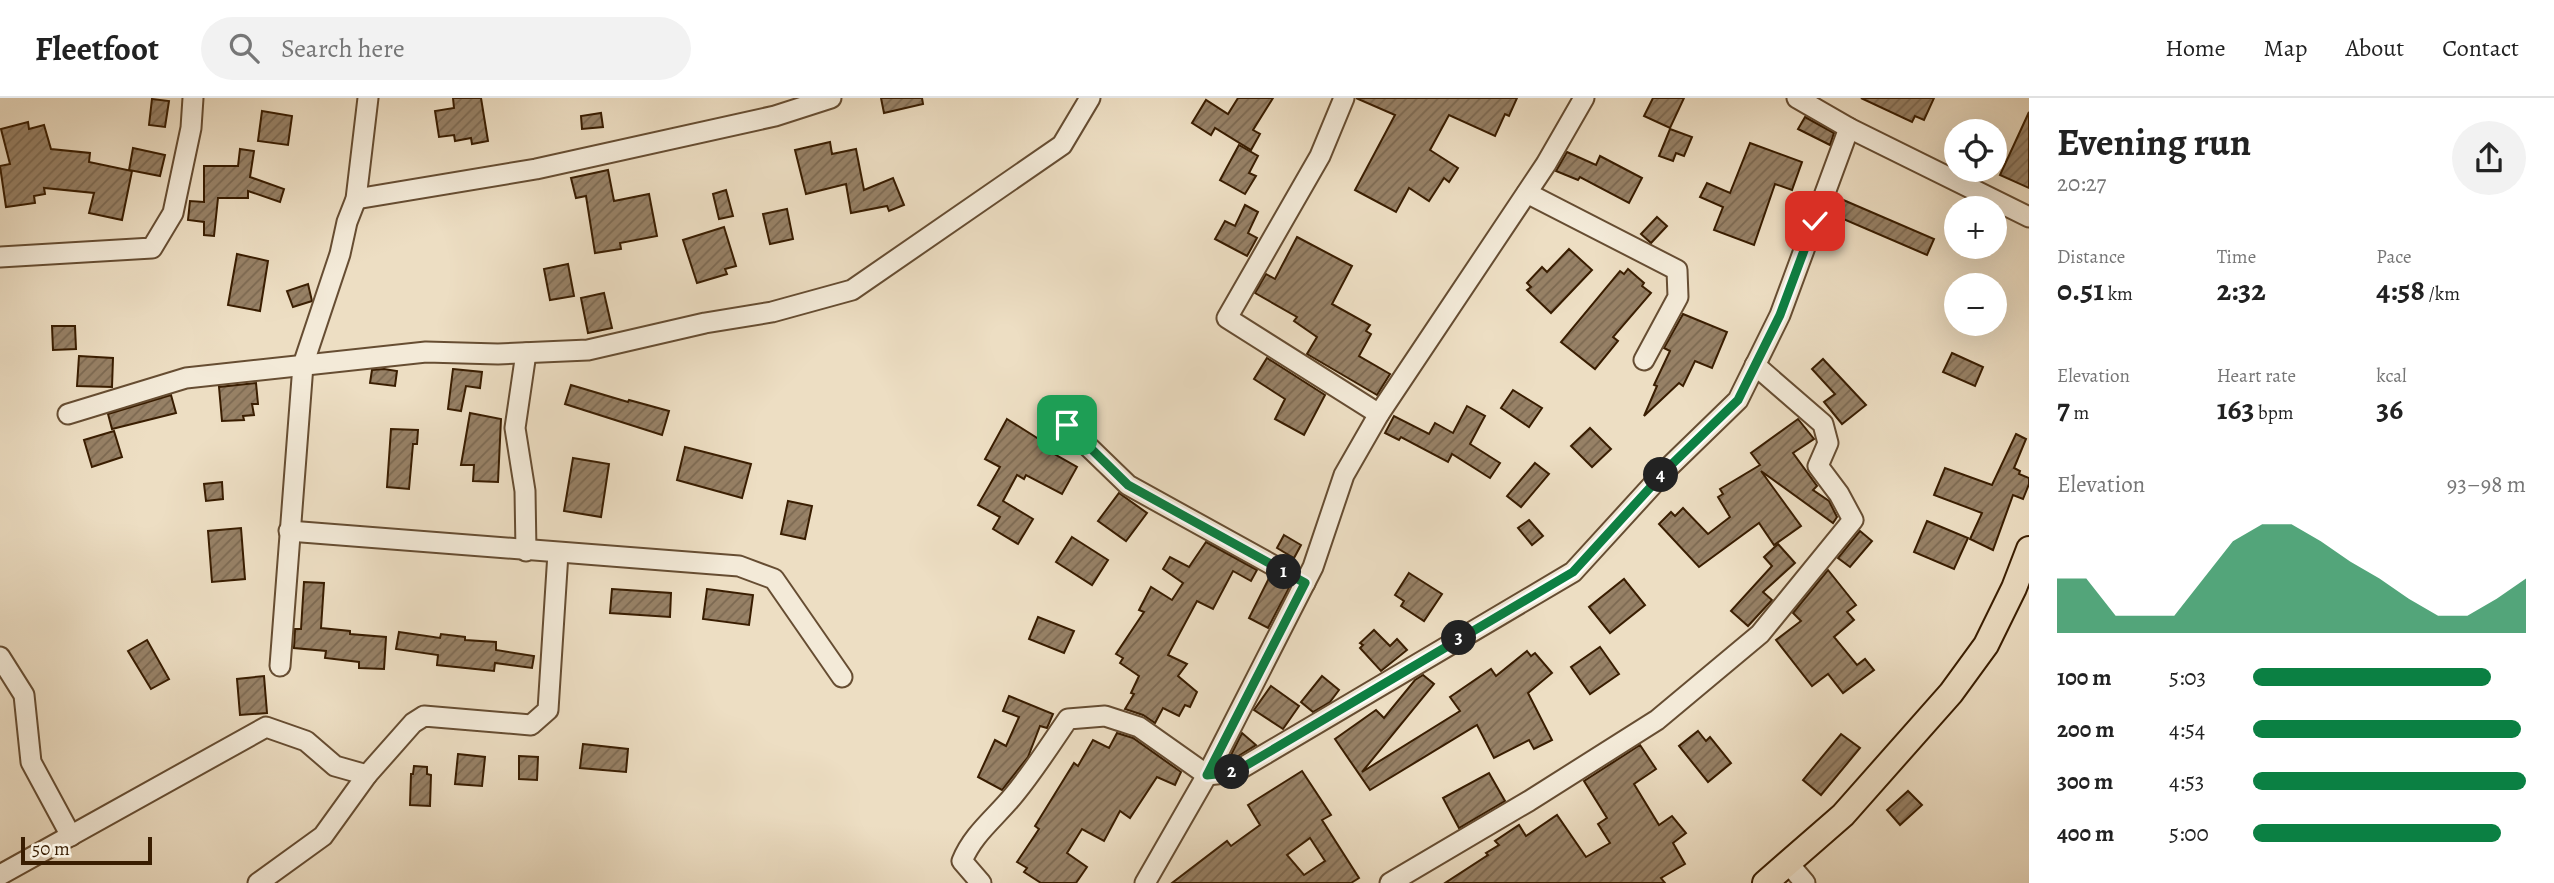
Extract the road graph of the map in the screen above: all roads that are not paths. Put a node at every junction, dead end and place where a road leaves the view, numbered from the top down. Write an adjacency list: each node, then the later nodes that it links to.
1 (193, 98): 12 (street)
2 (368, 98): 10 (street)
3 (831, 98): 10 (street)
4 (1090, 98): 13 (street)
5 (1344, 98): 18 (street)
6 (1584, 98): 9 (street)
7 (1797, 98): 8 (street)
8 (1849, 128): 11 (street); 16 (street)
9 (1527, 193): 14 (street); 18 (street)
10 (356, 200): 15 (street)
11 (2029, 217)
12 (0, 257)
13 (526, 353): 15 (street); 22 (street)
14 (1644, 360)
15 (303, 365): 17 (street); 20 (street)
16 (1755, 365): 29 (street); 36 (street)
17 (68, 414)
18 (1380, 414): 24 (street)
19 (1067, 425): 24 (street)
20 (289, 531): 22 (street); 26 (street)
21 (2029, 549): 31 (main road)
22 (526, 551): 23 (street)
23 (558, 553): 27 (street); 28 (street)
24 (1305, 583): 29 (street)
25 (0, 657): 30 (street)
26 (280, 666)
27 (842, 677)
28 (367, 775): 30 (street); 33 (street)
29 (1207, 775): 34 (street); 35 (street)
30 (71, 836): 32 (street)
31 (1788, 863): 37 (main road); 38 (street)
32 (0, 875)
33 (258, 883)
34 (981, 883)
35 (1145, 883)
36 (1390, 883)
37 (1765, 883)
38 (1805, 883)

